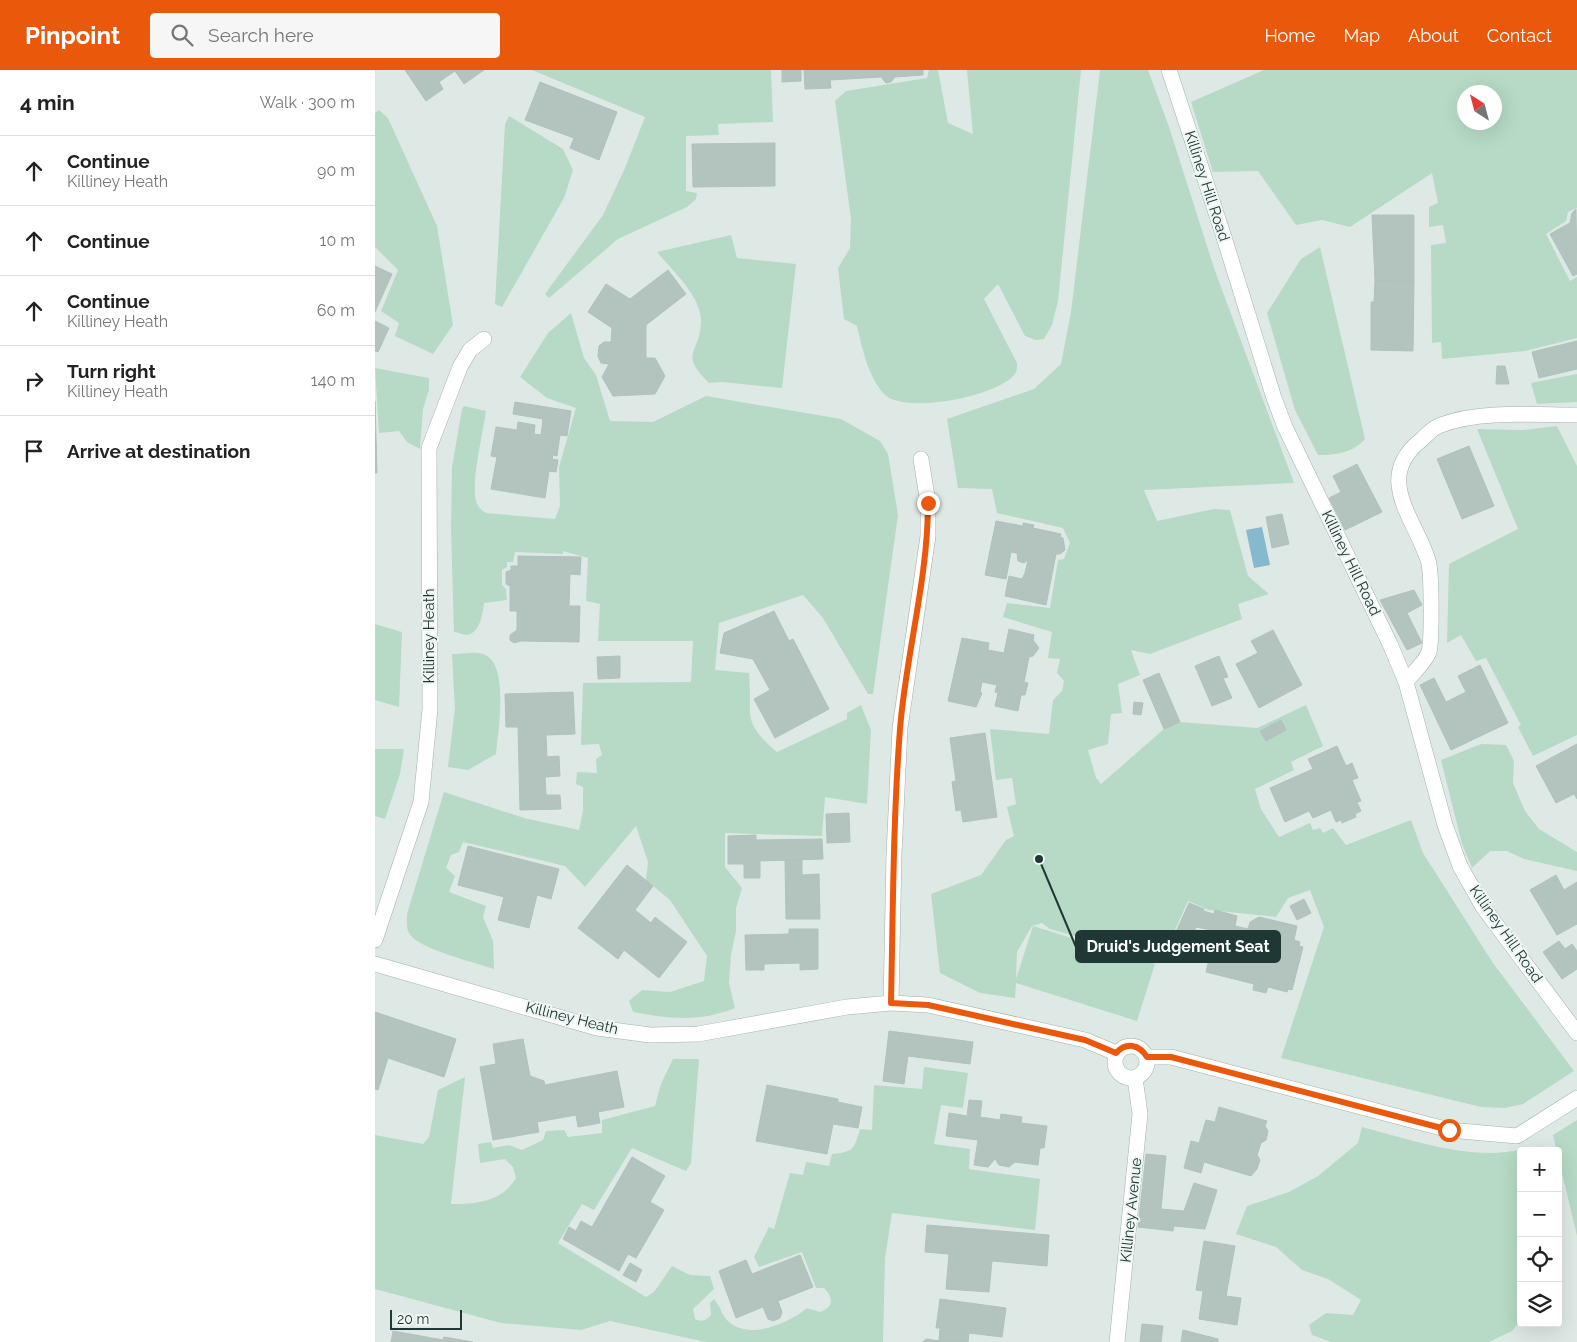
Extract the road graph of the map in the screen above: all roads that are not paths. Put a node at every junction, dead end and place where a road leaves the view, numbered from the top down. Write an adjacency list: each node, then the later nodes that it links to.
1 (1169, 70): 5 (street, Killiney Hill Road)
2 (484, 339): 6 (street, Killiney Heath)
3 (1577, 415): 5 (street)
4 (921, 459): 8 (street)
5 (1406, 682): 9 (street, Killiney Hill Road)
6 (375, 940)
7 (375, 964): 8 (street, Killiney Heath)
8 (891, 1003): 10 (street, Killiney Heath)
9 (1577, 1033)
10 (1116, 1053): 11 (street); 12 (street)
11 (1147, 1057): 12 (street); 13 (street)
12 (1135, 1078): 14 (street, Killiney Avenue)
13 (1577, 1098)
14 (1117, 1342)

